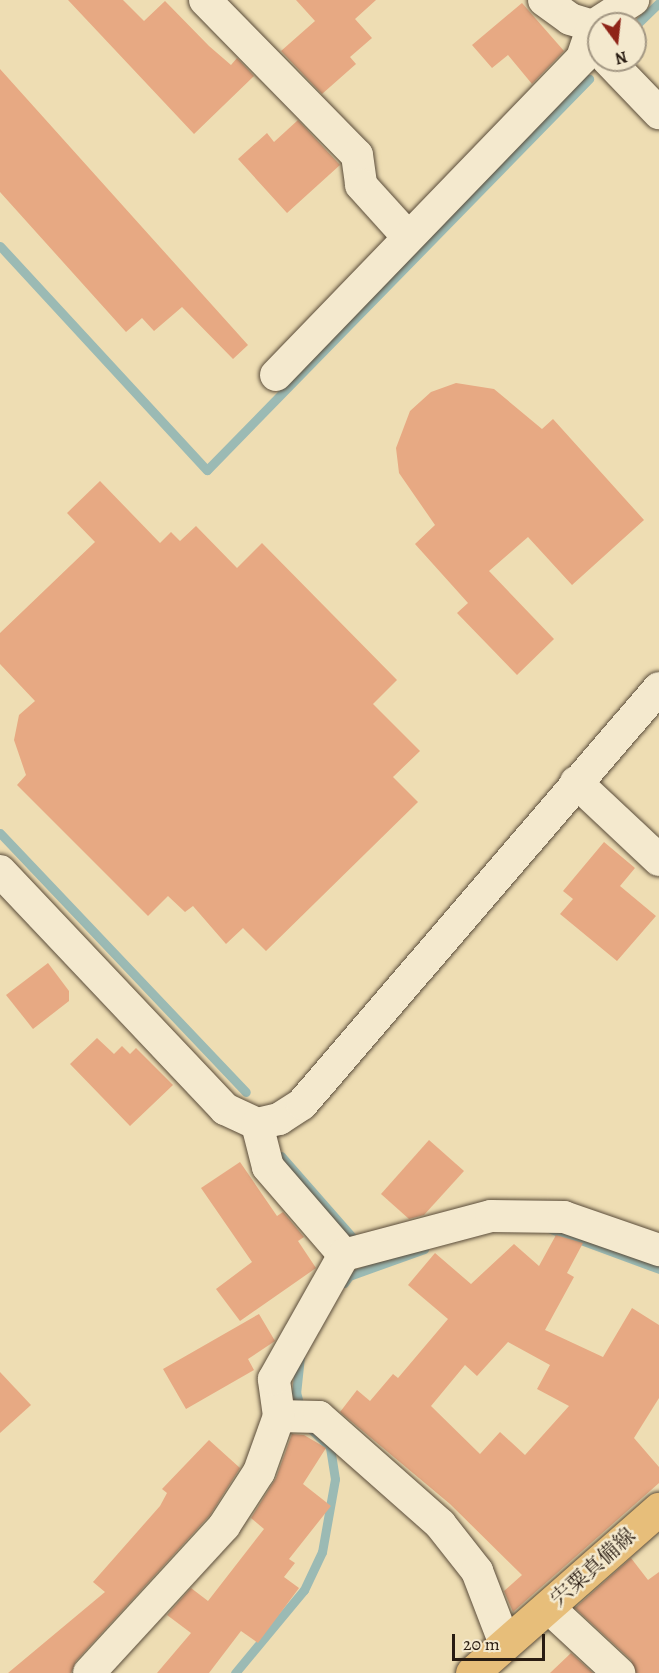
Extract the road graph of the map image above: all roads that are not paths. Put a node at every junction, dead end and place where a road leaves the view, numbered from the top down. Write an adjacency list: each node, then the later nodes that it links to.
1 (205, 0): 9 (street)
2 (544, 0): 5 (street)
3 (633, 0): 4 (street)
4 (620, 12)
5 (587, 29)
6 (587, 49): 9 (street)
7 (620, 72): 8 (street)
8 (659, 113)
9 (408, 237): 10 (street)
10 (276, 375)
11 (659, 688): 12 (street)
12 (576, 782): 13 (street); 15 (street)
13 (659, 860)
14 (0, 871): 15 (street)
15 (257, 1124): 17 (street)
16 (659, 1250): 17 (street)
17 (344, 1255): 18 (street)
18 (279, 1416): 21 (street); 22 (street)
19 (659, 1509): 20 (main road, 宍粟真備線)
20 (549, 1608): 21 (main road, 宍粟真備線); 23 (street)
21 (491, 1663)
22 (89, 1673)
23 (619, 1673)

